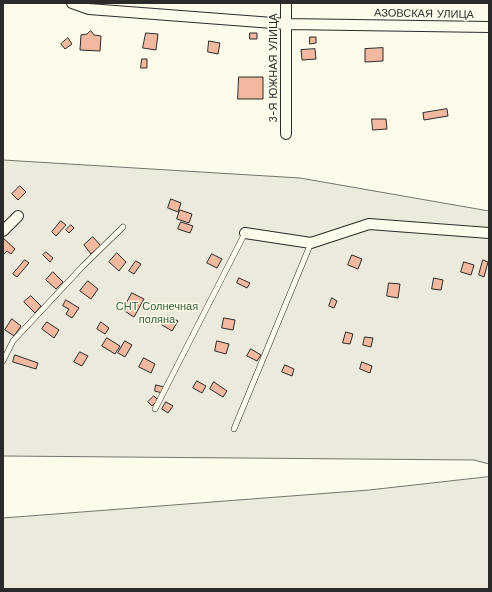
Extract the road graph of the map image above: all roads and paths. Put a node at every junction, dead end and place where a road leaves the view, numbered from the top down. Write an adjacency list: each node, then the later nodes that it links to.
1 (72, 3): 3 (street, АЗОВСКАЯ УЛИЦА)
2 (286, 3): 3 (street, 3-Я ЮЖНАЯ УЛИЦА)
3 (286, 24): 4 (street, АЗОВСКАЯ УЛИЦА); 5 (street, 3-Я ЮЖНАЯ УЛИЦА)
4 (489, 27)
5 (286, 134)
6 (18, 216): 8 (street)
7 (123, 227): 12 (lane)
8 (3, 232)
9 (245, 233): 11 (street); 13 (lane)
10 (489, 233): 11 (street)
11 (311, 243): 14 (lane)
12 (3, 361)
13 (155, 409)
14 (234, 429)

